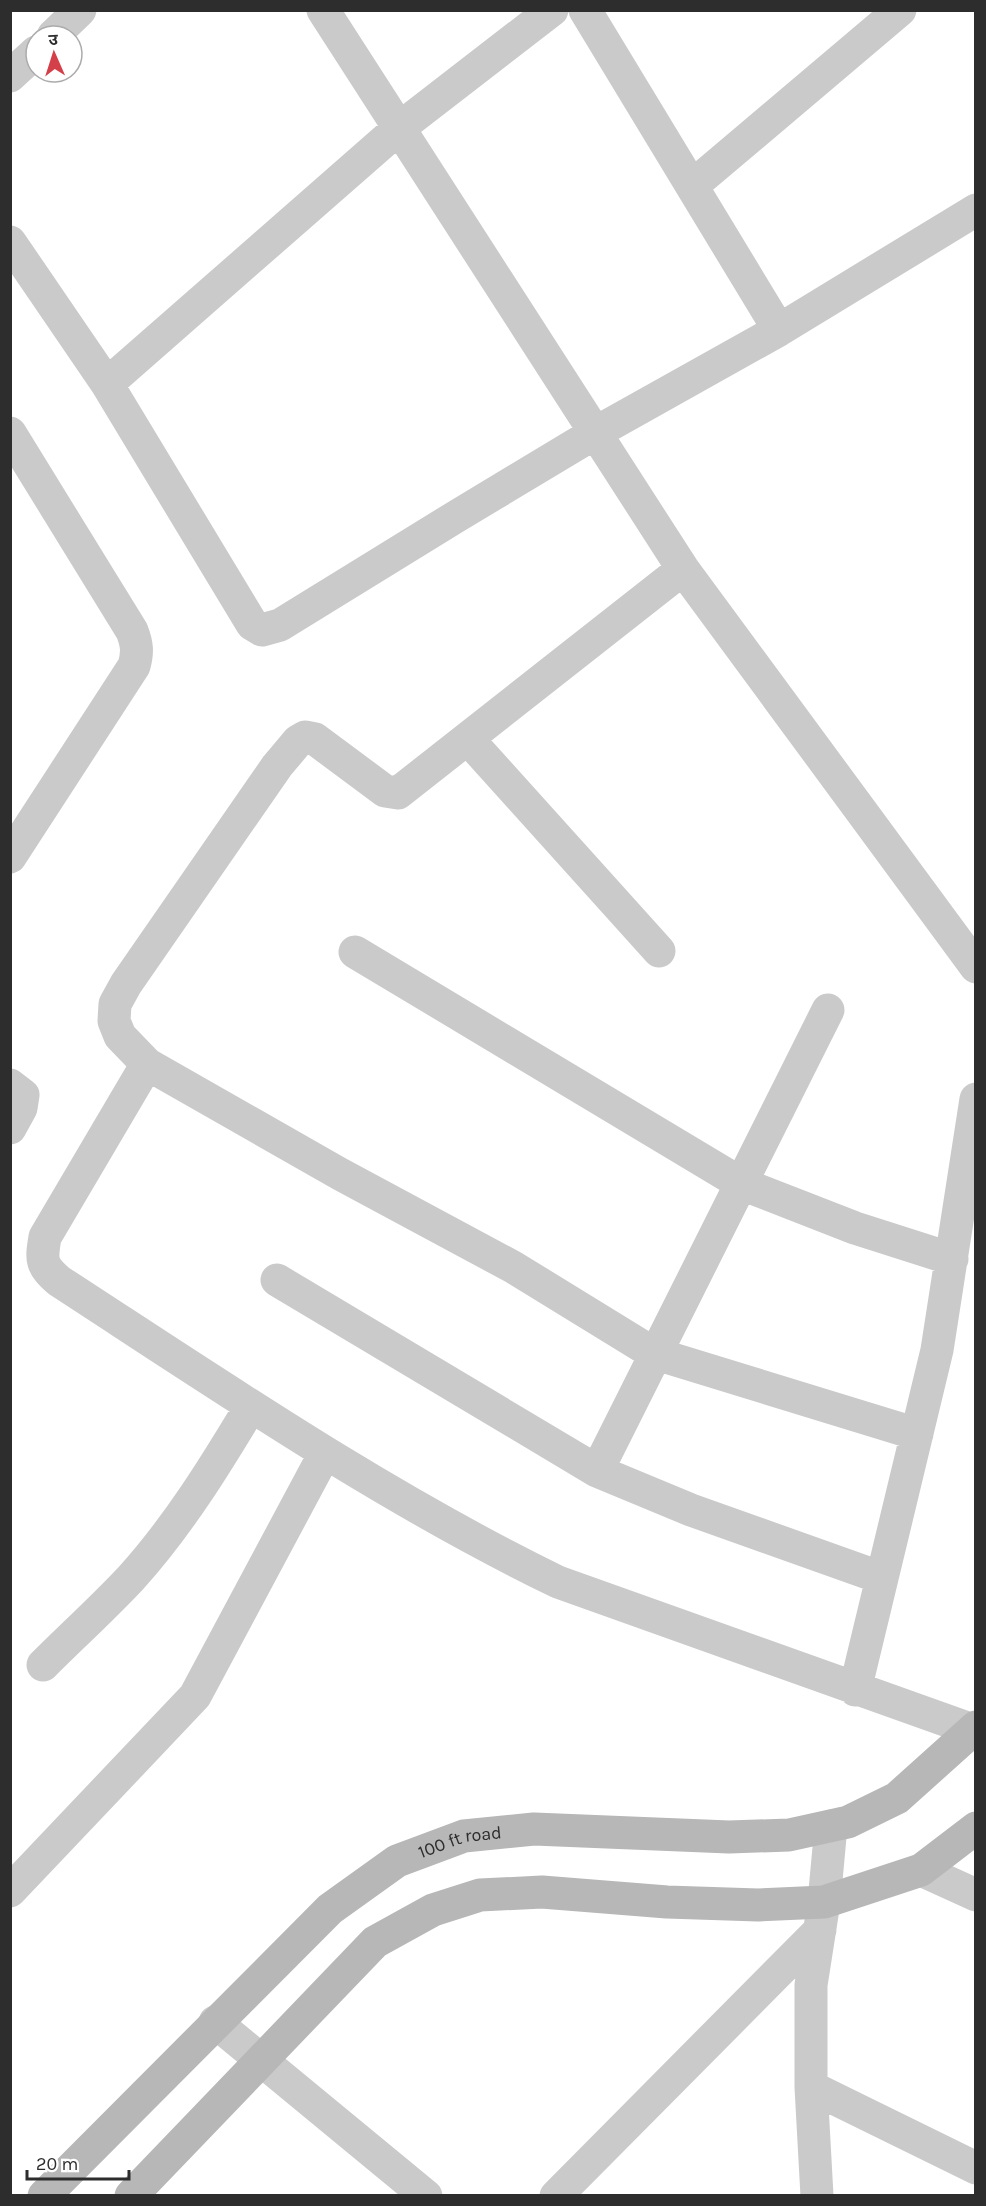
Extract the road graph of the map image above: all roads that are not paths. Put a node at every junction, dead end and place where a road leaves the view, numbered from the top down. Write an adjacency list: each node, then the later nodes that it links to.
1 (80, 10): 6 (street)
2 (323, 10): 9 (street)
3 (585, 10): 10 (street)
4 (900, 10): 10 (street)
5 (545, 13): 9 (street)
6 (65, 24)
7 (24, 63): 8 (street)
8 (10, 76)
9 (398, 129): 14 (street); 16 (street)
10 (692, 186): 13 (street)
11 (975, 210): 13 (street)
12 (10, 242): 14 (street)
13 (779, 330): 16 (street)
14 (107, 384): 16 (street)
15 (10, 433): 17 (street)
16 (595, 433): 18 (street)
17 (19, 474): 20 (street)
18 (683, 569): 19 (street); 23 (street)
19 (468, 739): 21 (street); 25 (street)
20 (10, 857)
21 (659, 951)
22 (355, 952): 29 (street)
23 (975, 967)
24 (828, 1010): 29 (street)
25 (147, 1064): 32 (street); 33 (street)
26 (10, 1085): 28 (street)
27 (975, 1100): 30 (street)
28 (10, 1128)
29 (742, 1184): 30 (street); 32 (street)
30 (952, 1259): 34 (street)
31 (276, 1280): 36 (street)
32 (653, 1353): 34 (street); 36 (street)
33 (252, 1406): 35 (street); 38 (street)
34 (917, 1434): 37 (street)
35 (325, 1453): 39 (street); 44 (street)
36 (597, 1471): 37 (street)
37 (882, 1578): 39 (street)
38 (43, 1665)
39 (855, 1690): 40 (street)
40 (974, 1729): 41 (main road, 100 ft road)
41 (831, 1826): 46 (street); 47 (main road, 100 ft road)
42 (975, 1828): 43 (main road)
43 (921, 1870): 45 (street); 46 (main road)
44 (10, 1891)
45 (975, 1894)
46 (822, 1916): 48 (main road); 49 (street); 54 (street)
47 (216, 2022): 48 (street); 51 (main road, 100 ft road)
48 (261, 2061): 52 (main road); 53 (street)
49 (811, 2088): 50 (street); 55 (street)
50 (975, 2168)
51 (44, 2196)
52 (131, 2196)
53 (426, 2196)
54 (556, 2196)
55 (817, 2196)

